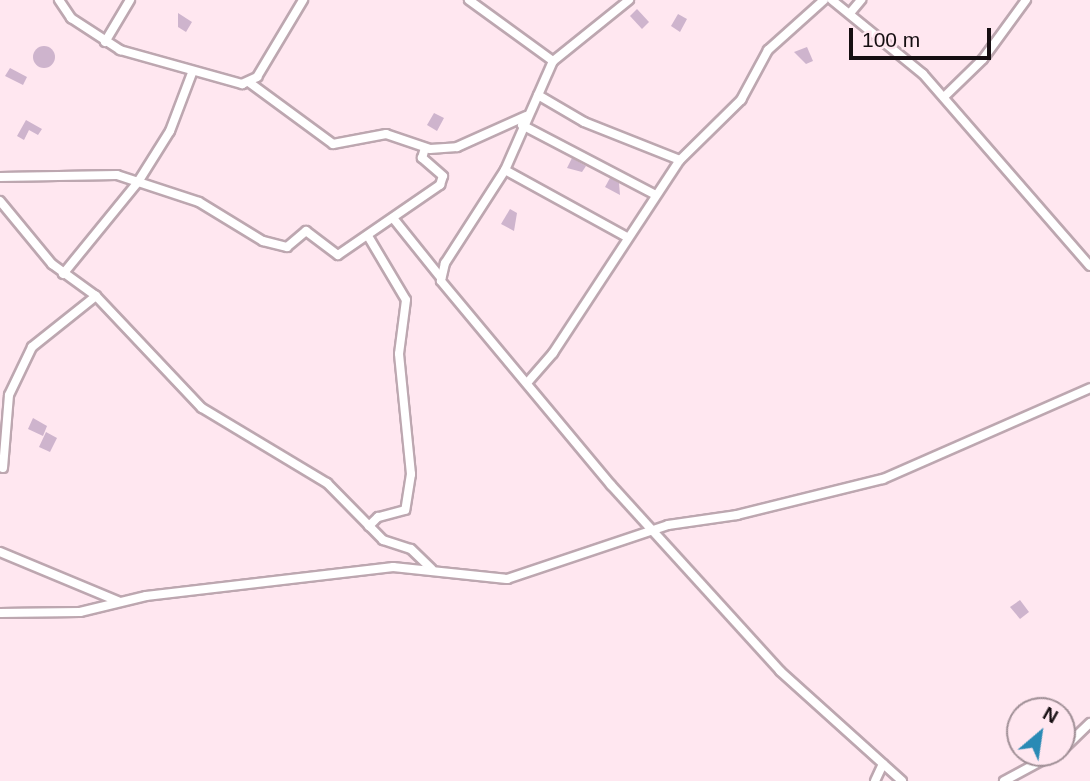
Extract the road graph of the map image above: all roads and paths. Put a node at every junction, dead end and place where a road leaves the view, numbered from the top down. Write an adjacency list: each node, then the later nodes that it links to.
1 (59, 0): 11 (street)
2 (130, 0): 11 (street)
3 (303, 0): 14 (street)
4 (469, 0): 12 (street)
5 (629, 0): 12 (street)
6 (824, 0): 19 (street)
7 (832, 0): 10 (street)
8 (861, 0): 10 (street)
9 (1026, 0): 16 (street)
10 (851, 12): 16 (street)
11 (105, 42): 13 (street)
12 (553, 61): 15 (street)
13 (192, 73): 14 (street); 22 (street)
14 (250, 83): 18 (street)
15 (538, 95): 17 (street); 19 (street)
16 (944, 97): 28 (street)
17 (524, 120): 18 (street); 20 (street); 23 (street)
18 (425, 148): 25 (street)
19 (680, 160): 23 (street)
20 (505, 170): 27 (street); 30 (street)
21 (0, 177): 22 (street)
22 (138, 181): 26 (street); 29 (street)
23 (656, 195): 27 (street)
24 (0, 201): 29 (street)
25 (393, 218): 26 (street); 30 (street)
26 (368, 236): 35 (street)
27 (627, 237): 32 (street)
28 (1090, 267)
29 (63, 274): 31 (street)
30 (441, 278): 32 (street)
31 (96, 296): 34 (street); 35 (street)
32 (527, 383): 36 (street)
33 (1090, 388): 36 (street)
34 (3, 468)
35 (369, 526): 38 (street)
36 (653, 531): 38 (street); 43 (street)
37 (0, 552): 39 (street)
38 (432, 569): 39 (street)
39 (123, 602): 40 (street)
40 (0, 613)
41 (1090, 723): 42 (street)
42 (1076, 736)
43 (883, 764): 45 (street); 46 (street)
44 (1030, 767): 47 (street)
45 (875, 781)
46 (902, 781)
47 (1004, 781)

